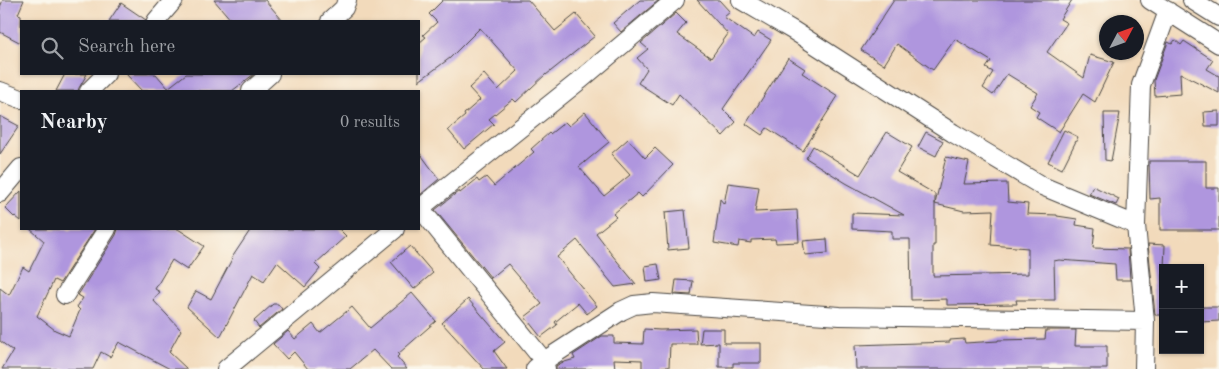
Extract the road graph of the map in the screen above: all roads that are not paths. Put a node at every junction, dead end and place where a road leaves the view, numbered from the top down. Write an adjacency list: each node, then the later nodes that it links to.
1 (174, 0): 9 (street)
2 (347, 0): 10 (street)
3 (675, 0): 20 (street)
4 (741, 0): 22 (street)
5 (1150, 0): 7 (street)
6 (1192, 0): 8 (street)
7 (1168, 11): 11 (street); 22 (street)
8 (1219, 17)
9 (157, 20)
10 (331, 20)
11 (1219, 44)
12 (105, 75): 15 (street)
13 (269, 75): 16 (street)
14 (0, 90): 17 (street)
15 (90, 90)
16 (252, 90)
17 (20, 98)
18 (20, 169): 19 (street)
19 (0, 193)
20 (420, 208)
21 (420, 210): 27 (street)
22 (1136, 225): 26 (street)
23 (106, 230): 25 (street)
24 (394, 230): 28 (street)
25 (65, 295)
26 (1145, 321): 27 (street); 29 (street)
27 (542, 366)
28 (226, 369)
29 (1144, 369)

